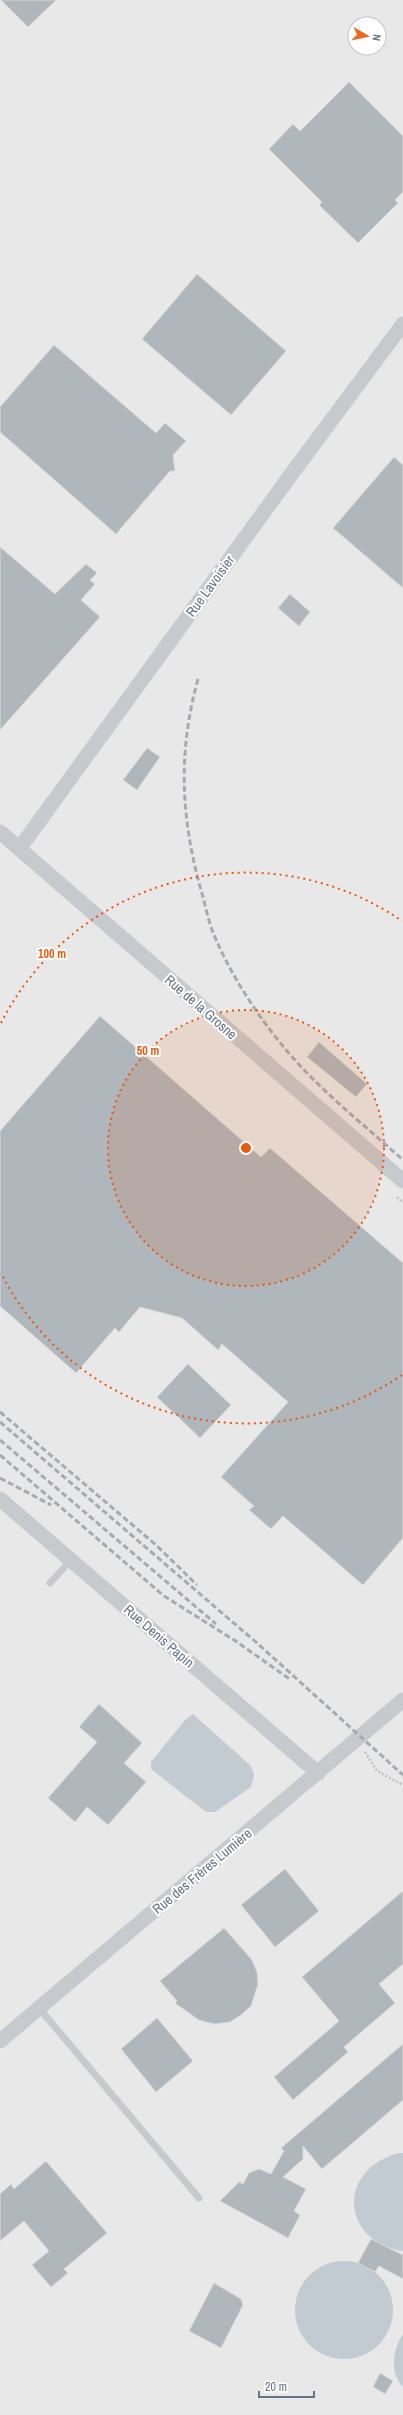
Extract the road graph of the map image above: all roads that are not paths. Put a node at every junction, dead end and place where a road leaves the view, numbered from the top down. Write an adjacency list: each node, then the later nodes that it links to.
1 (403, 324): 3 (street, Rue Lavoisier)
2 (0, 832): 3 (street, Rue de la Grosne)
3 (19, 849): 4 (street, Rue de la Grosne)
4 (403, 1181)
5 (0, 1499): 6 (street, Rue Denis Papin)
6 (71, 1560): 7 (lane); 9 (street, Rue Denis Papin)
7 (50, 1584)
8 (403, 1700): 9 (street, Rue des Frères Lumière)
9 (318, 1773): 10 (street, Rue des Frères Lumière)
10 (39, 2008): 11 (street, Rue des Frères Lumière); 12 (lane)
11 (0, 2041)
12 (199, 2198)

